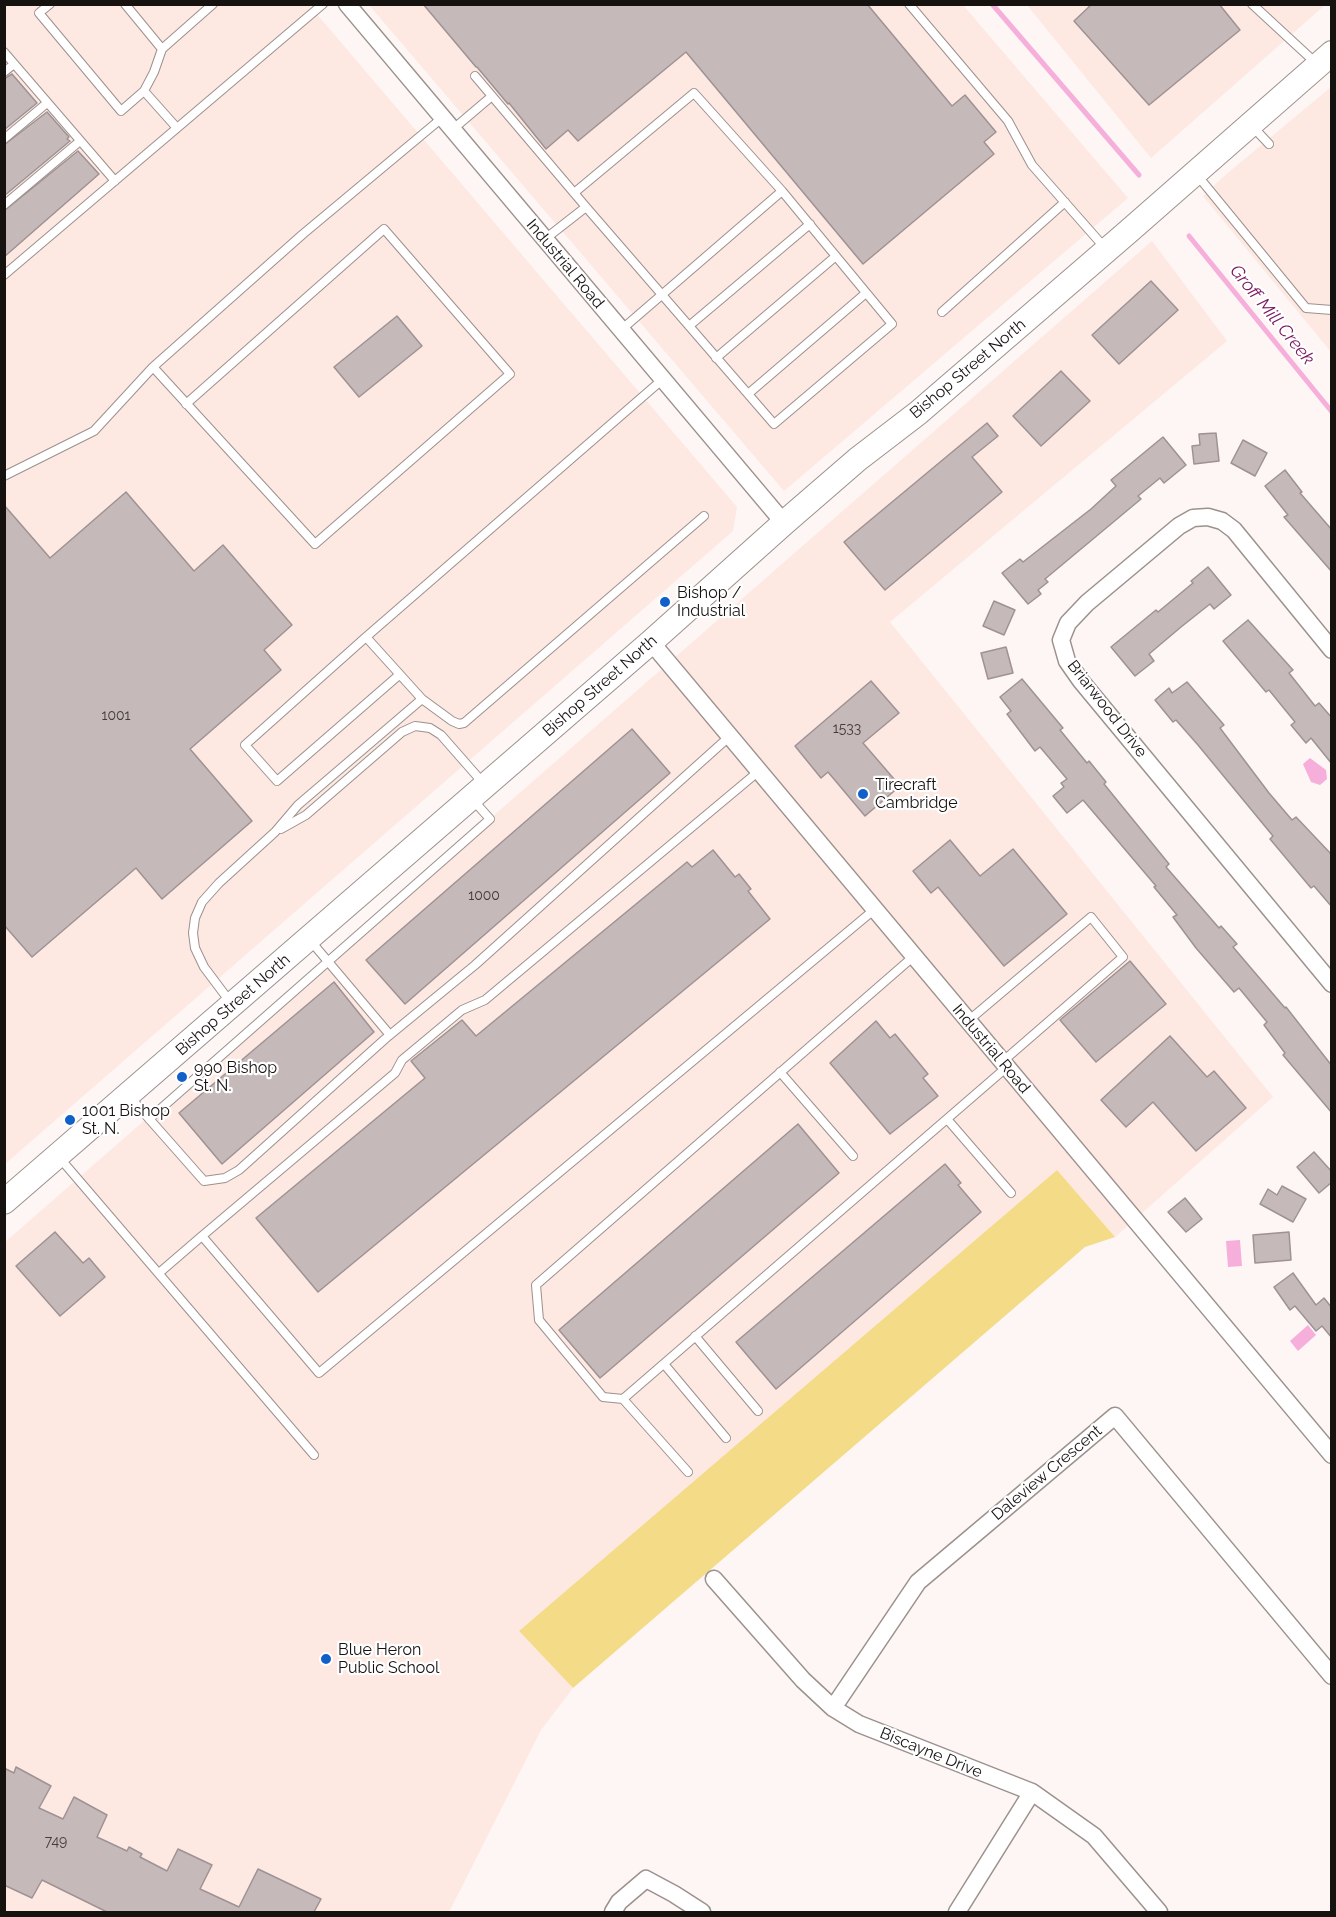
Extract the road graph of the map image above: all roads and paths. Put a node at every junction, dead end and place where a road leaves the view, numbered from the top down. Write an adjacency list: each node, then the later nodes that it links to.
1 (50, 4): 14 (lane)
2 (125, 4): 8 (lane)
3 (213, 4): 8 (lane)
4 (323, 4): 19 (lane)
5 (909, 4): 27 (lane)
6 (1252, 4): 10 (lane)
7 (353, 7): 17 (street, Industrial Road)
8 (162, 49): 14 (lane)
9 (4, 52): 11 (lane)
10 (1325, 59): 18 (main road, Bishop Street North)
11 (14, 64): 12 (lane); 16 (lane)
12 (4, 72)
13 (475, 76): 15 (lane)
14 (144, 91): 19 (lane)
15 (492, 96): 17 (lane); 26 (lane)
16 (48, 103): 20 (lane); 21 (lane)
17 (447, 124): 31 (street, Industrial Road); 42 (lane)
18 (1251, 124): 22 (lane); 23 (main road, Bishop Street North)
19 (177, 128): 24 (lane)
20 (4, 139)
21 (80, 141): 24 (lane); 28 (lane)
22 (1269, 144)
23 (1195, 173): 32 (main road, Bishop Street North); 37 (lane)
24 (115, 181): 34 (lane)
25 (782, 191): 26 (lane); 30 (lane); 36 (lane)
26 (574, 193): 29 (lane)
27 (1065, 202): 32 (lane); 38 (lane)
28 (4, 205)
29 (586, 207): 31 (lane); 36 (lane)
30 (810, 224): 33 (lane); 39 (lane)
31 (545, 239): 40 (street, Industrial Road)
32 (1107, 250): 48 (main road, Bishop Street North)
33 (836, 256): 35 (lane); 41 (lane)
34 (4, 275)
35 (867, 293): 44 (lane); 44 (lane)
36 (662, 295): 39 (lane); 40 (lane)
37 (1332, 310)
38 (942, 312)
39 (688, 326): 41 (lane)
40 (621, 330): 43 (street, Industrial Road)
41 (716, 358): 44 (lane)
42 (153, 367): 45 (lane); 46 (lane)
43 (663, 379): 48 (street, Industrial Road); 49 (lane)
44 (748, 394)
45 (186, 404): 45 (lane)
46 (4, 476)
47 (704, 516): 53 (lane)
48 (784, 523): 50 (main road, Bishop Street North)
49 (366, 638): 52 (lane); 52 (lane)
50 (651, 642): 54 (street, Industrial Road); 56 (main road, Bishop Street North)
51 (1332, 650): 62 (street, Briarwood Drive)
52 (399, 675): 53 (lane)
53 (422, 699): 57 (lane)
54 (730, 736): 55 (street, Industrial Road); 65 (lane)
55 (759, 771): 58 (street, Industrial Road); 75 (lane)
56 (478, 792): 57 (lane); 59 (main road, Bishop Street North); 61 (lane)
57 (275, 832): 63 (lane)
58 (875, 909): 60 (street, Industrial Road); 75 (lane)
59 (309, 939): 61 (lane); 63 (main road, Bishop Street North)
60 (914, 956): 64 (street, Industrial Road); 67 (lane)
61 (328, 961): 65 (lane); 69 (lane)
62 (1332, 984)
63 (232, 1005): 68 (main road, Bishop Street North)
64 (968, 1021): 66 (street, Industrial Road); 66 (lane)
65 (390, 1035): 69 (lane)
66 (1004, 1064): 70 (lane); 83 (street, Industrial Road)
67 (780, 1072): 72 (lane); 79 (lane)
68 (128, 1095): 69 (lane); 71 (main road, Bishop Street North)
69 (149, 1119)
70 (946, 1119): 73 (lane); 77 (lane)
71 (58, 1156): 74 (main road, Bishop Street North); 76 (lane)
72 (853, 1156)
73 (1011, 1193)
74 (4, 1202)
75 (202, 1236): 76 (lane)
76 (159, 1273): 82 (lane)
77 (695, 1336): 78 (lane); 80 (lane)
78 (664, 1364): 79 (lane); 81 (lane)
79 (623, 1399): 84 (lane)
80 (758, 1411)
81 (726, 1438)
82 (314, 1455)
83 (1332, 1455)
84 (688, 1472)
85 (714, 1579): 87 (street, Biscayne Drive)
86 (1332, 1676): 87 (street, Daleview Crescent)
87 (833, 1708): 88 (street, Biscayne Drive)
88 (1032, 1792): 91 (street); 92 (street, Biscayne Drive)
89 (614, 1912): 90 (street)
90 (702, 1912)
91 (957, 1912)
92 (1159, 1912)

